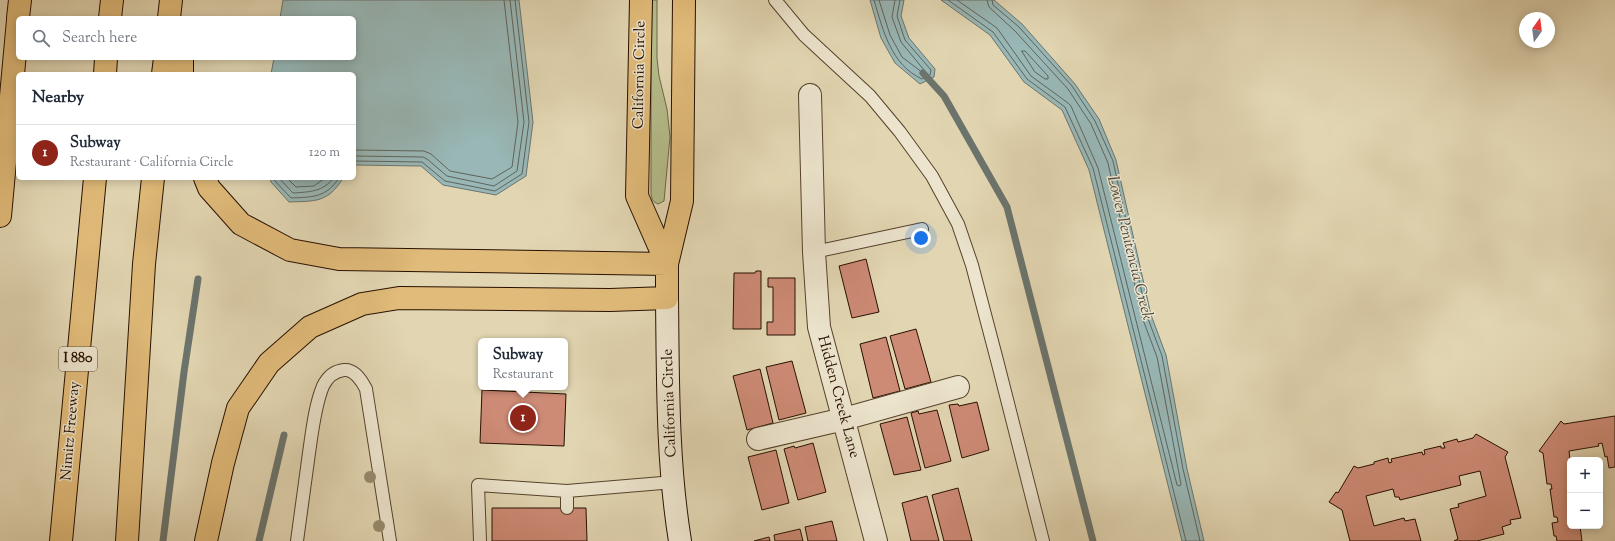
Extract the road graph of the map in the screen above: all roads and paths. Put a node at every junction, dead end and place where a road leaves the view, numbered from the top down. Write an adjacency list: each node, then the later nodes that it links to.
1 (20, 0): 8 (highway)
2 (112, 0): 9 (highway)
3 (171, 0): 10 (highway)
4 (184, 0): 11 (highway)
5 (641, 0): 26 (highway, California Circle)
6 (684, 0): 26 (highway, California Circle)
7 (775, 0): 42 (lane)
8 (18, 16)
9 (110, 16)
10 (169, 16)
11 (184, 16)
12 (16, 41): 23 (highway)
13 (106, 60): 16 (highway)
14 (165, 60): 17 (highway)
15 (182, 60): 18 (highway)
16 (105, 72)
17 (163, 72)
18 (182, 72)
19 (810, 95): 25 (street, Hidden Creek Lane)
20 (95, 180): 34 (highway, Nimitz Freeway / I 880)
21 (153, 180): 35 (highway)
22 (206, 180): 26 (highway)
23 (0, 216)
24 (922, 229): 25 (lane)
25 (814, 252): 29 (street, Hidden Creek Lane)
26 (667, 264): 27 (highway, California Circle)
27 (667, 298): 31 (street, California Circle); 36 (highway)
28 (958, 387): 29 (street)
29 (844, 419): 30 (street); 41 (street, Hidden Creek Lane)
30 (758, 439)
31 (674, 482): 32 (lane); 40 (street, California Circle)
32 (567, 491): 33 (lane); 39 (lane)
33 (567, 508)
34 (61, 541)
35 (127, 541)
36 (206, 541)
37 (297, 541): 38 (lane)
38 (390, 541)
39 (480, 541)
40 (680, 541)
41 (876, 541)
42 (1043, 541)

